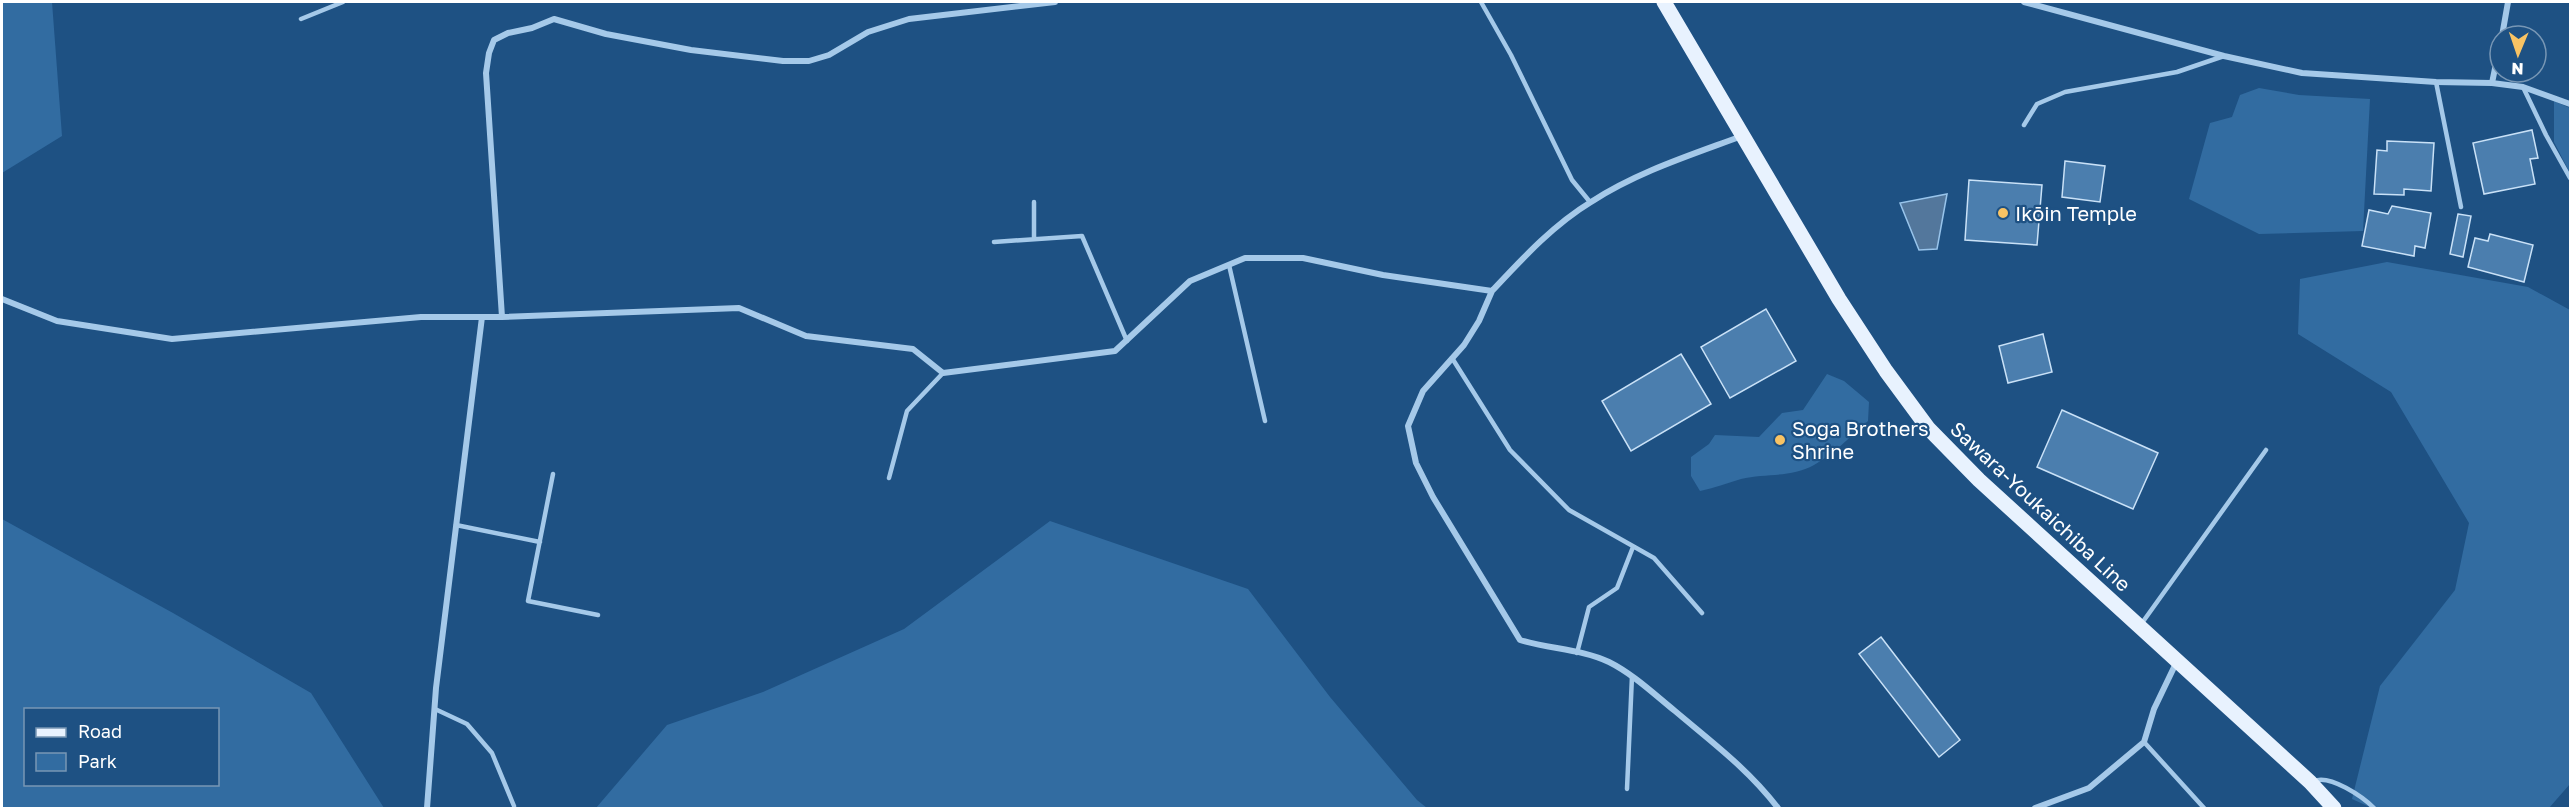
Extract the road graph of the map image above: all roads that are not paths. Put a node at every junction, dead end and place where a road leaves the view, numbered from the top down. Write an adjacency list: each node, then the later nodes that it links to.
1 (343, 2): 7 (lane)
2 (1055, 2): 27 (street)
3 (1481, 2): 19 (lane)
4 (1664, 2): 16 (main road, Sawara-Youkaichiba Line)
5 (2024, 2): 9 (street)
6 (2508, 2): 8 (street)
7 (301, 19)
8 (2504, 24)
9 (2224, 56): 10 (street); 15 (lane)
10 (2436, 82): 11 (street); 20 (lane)
11 (2488, 83)
12 (2500, 84): 13 (street)
13 (2523, 87): 14 (street); 17 (lane)
14 (2571, 104)
15 (2024, 125)
16 (1744, 135): 19 (street); 40 (main road, Sawara-Youkaichiba Line)
17 (2571, 178)
18 (1034, 202): 21 (lane)
19 (1590, 202): 24 (street)
20 (2462, 207)
21 (1034, 238): 22 (lane); 28 (lane)
22 (994, 242)
23 (1229, 265): 24 (street); 28 (street); 31 (lane)
24 (1492, 291): 29 (street)
25 (2, 299): 26 (street)
26 (482, 317): 27 (street); 35 (street)
27 (502, 317): 30 (street)
28 (1127, 341): 30 (street)
29 (1452, 358): 37 (lane); 41 (street)
30 (943, 373): 34 (lane)
31 (1265, 421)
32 (2266, 450): 40 (lane)
33 (553, 474): 36 (lane)
34 (889, 478)
35 (456, 525): 36 (lane); 44 (street)
36 (540, 542): 39 (lane)
37 (1633, 547): 38 (lane); 41 (lane)
38 (1702, 613)
39 (598, 615)
40 (2139, 627): 42 (main road, Sawara-Youkaichiba Line)
41 (1577, 653): 43 (street)
42 (2177, 661): 45 (street); 46 (main road, Sawara-Youkaichiba Line)
43 (1632, 676): 47 (lane); 50 (street)
44 (435, 709): 48 (lane); 49 (street)
45 (2144, 742): 51 (street); 52 (lane)
46 (2310, 783): 53 (main road, Sawara-Youkaichiba Line); 54 (lane)
47 (1627, 789)
48 (514, 806)
49 (427, 808)
50 (1778, 808)
51 (2035, 808)
52 (2204, 808)
53 (2334, 808)
54 (2374, 808)

